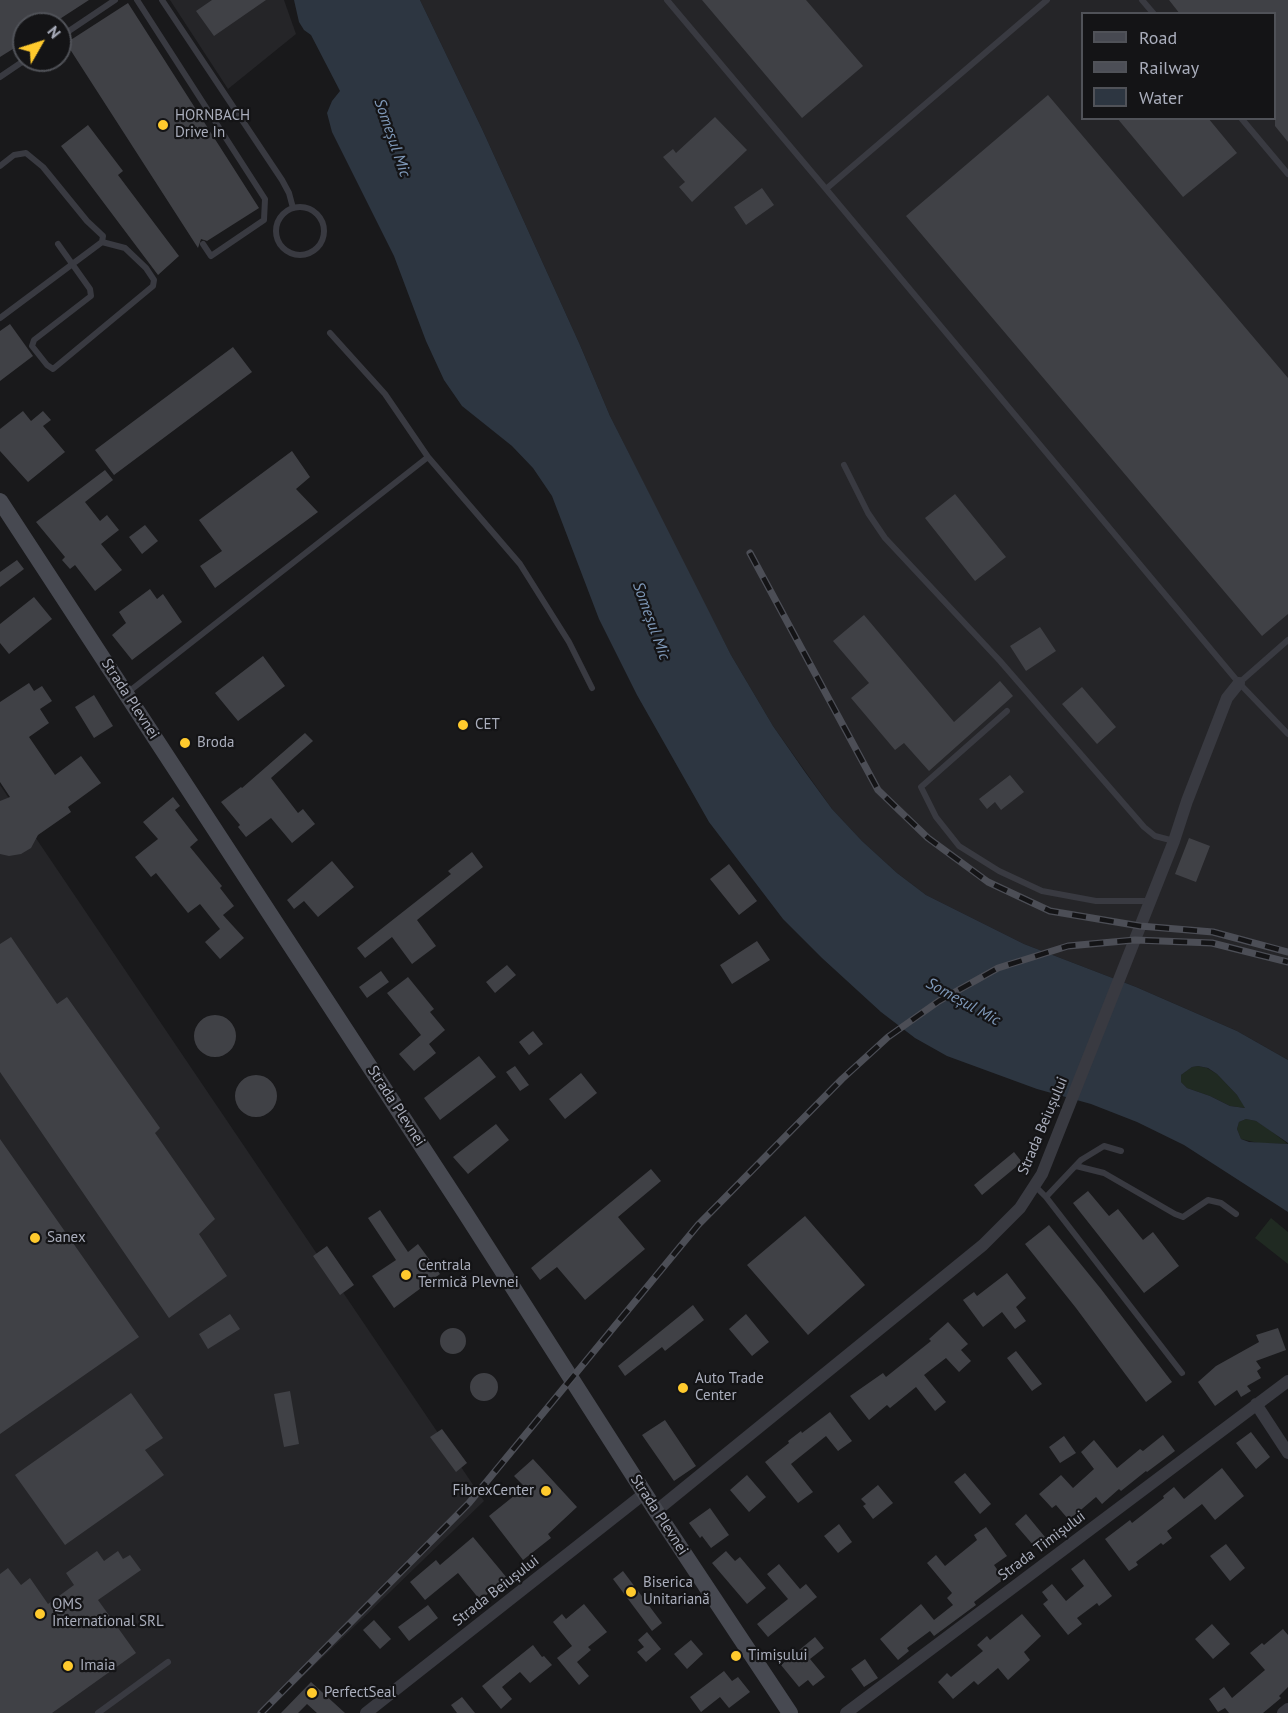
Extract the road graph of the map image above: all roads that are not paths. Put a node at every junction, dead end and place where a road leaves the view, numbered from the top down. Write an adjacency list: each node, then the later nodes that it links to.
1 (115, 0): 8 (lane)
2 (137, 0): 16 (lane)
3 (162, 0): 13 (lane)
4 (667, 0): 12 (lane)
5 (1047, 0): 12 (lane)
6 (1142, 0): 7 (lane)
7 (1152, 12)
8 (72, 29)
9 (1243, 120): 11 (lane)
10 (0, 166): 14 (lane)
11 (1288, 174)
12 (826, 189): 24 (lane)
13 (293, 208): 13 (lane)
14 (102, 242): 17 (lane); 17 (lane)
15 (58, 244): 17 (lane)
16 (203, 244)
17 (74, 264): 18 (lane)
18 (0, 318)
19 (330, 333): 20 (lane)
20 (428, 457): 25 (lane); 26 (lane)
21 (844, 465): 29 (lane)
22 (0, 501): 26 (main road, Strada Plevnei)
23 (1288, 640): 24 (lane)
24 (1239, 683): 28 (lane); 29 (street, Strada Beiușului)
25 (592, 688)
26 (126, 694): 40 (main road, Strada Plevnei)
27 (1007, 711): 30 (lane)
28 (1288, 734)
29 (1174, 841): 30 (street, Strada Beiușului)
30 (1150, 901): 33 (street, Strada Beiușului)
31 (1120, 1150): 32 (lane)
32 (1076, 1166): 34 (lane); 35 (lane)
33 (1035, 1185): 34 (lane); 41 (street, Strada Beiușului)
34 (1046, 1197): 36 (lane)
35 (1236, 1214)
36 (1182, 1373)
37 (1288, 1381): 38 (street, Strada Timișului)
38 (1256, 1404): 39 (street); 47 (street, Strada Timișului)
39 (1288, 1453)
40 (645, 1493): 41 (main road, Strada Plevnei); 45 (street, Strada Beiușului)
41 (656, 1511): 46 (main road, Strada Plevnei)
42 (168, 1662): 44 (lane)
43 (1288, 1709): 48 (street)
44 (98, 1713)
45 (366, 1713)
46 (790, 1713)
47 (846, 1713)
48 (1283, 1713)

